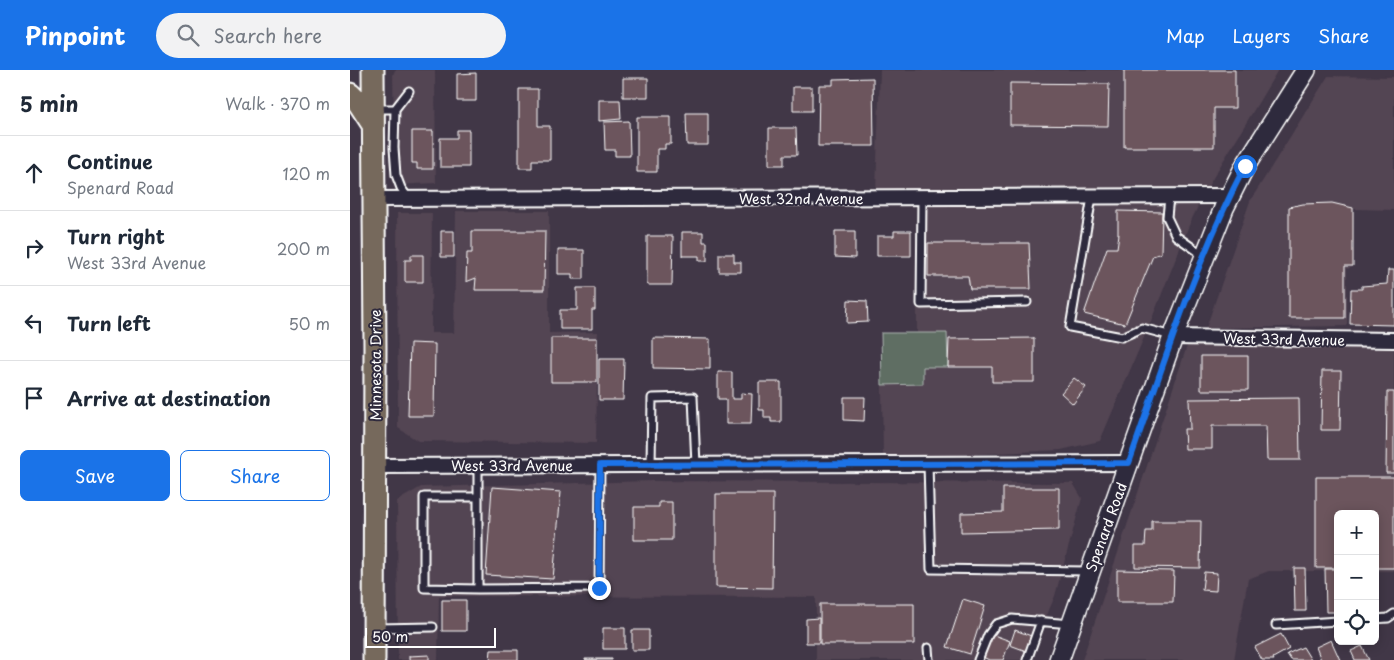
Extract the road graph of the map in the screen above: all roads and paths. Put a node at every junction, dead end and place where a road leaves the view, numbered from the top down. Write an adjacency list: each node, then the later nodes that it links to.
1 (373, 70): 6 (main road, Minnesota Drive)
2 (1306, 70): 7 (main road, Spenard Road)
3 (409, 91): 5 (lane)
4 (350, 94): 6 (main road)
5 (395, 109): 6 (lane); 12 (lane)
6 (373, 117): 11 (main road, Minnesota Drive)
7 (1229, 196): 9 (street, West 32nd Avenue); 13 (main road, Spenard Road)
8 (1092, 197): 9 (street, West 32nd Avenue); 10 (street, West 32nd Avenue); 15 (lane)
9 (1169, 197): 13 (lane)
10 (922, 198): 12 (street, West 32nd Avenue); 14 (lane)
11 (373, 199): 12 (street, West 32nd Avenue); 22 (main road, Minnesota Drive)
12 (410, 199)
13 (1204, 256): 15 (main road, Spenard Road)
14 (1027, 302)
15 (1173, 337): 16 (street, West 33rd Avenue); 17 (main road, Spenard Road)
16 (1394, 340)
17 (1129, 463): 18 (street, West 33rd Avenue); 25 (main road, Spenard Road)
18 (928, 464): 21 (street, West 33rd Avenue); 25 (lane)
19 (600, 465): 20 (street, West 33rd Avenue); 23 (street, West 33rd Avenue); 26 (lane)
20 (651, 465): 21 (street, West 33rd Avenue); 21 (lane)
21 (696, 465)
22 (375, 466): 23 (street, West 33rd Avenue); 34 (main road, Minnesota Drive)
23 (478, 466): 24 (lane)
24 (478, 498): 26 (lane); 26 (lane)
25 (1090, 572): 31 (main road, Spenard Road)
26 (478, 589)
27 (1394, 614): 28 (lane)
28 (1379, 619)
29 (1041, 621): 31 (lane); 38 (lane); 39 (lane)
30 (1334, 621): 32 (lane)
31 (1071, 624): 40 (main road, Spenard Road)
32 (1276, 625)
33 (432, 627): 34 (lane)
34 (374, 628): 36 (main road, Minnesota Drive)
35 (928, 648): 37 (lane)
36 (374, 660)
37 (929, 660)
38 (978, 660)
39 (1027, 660)
40 (1059, 660)

